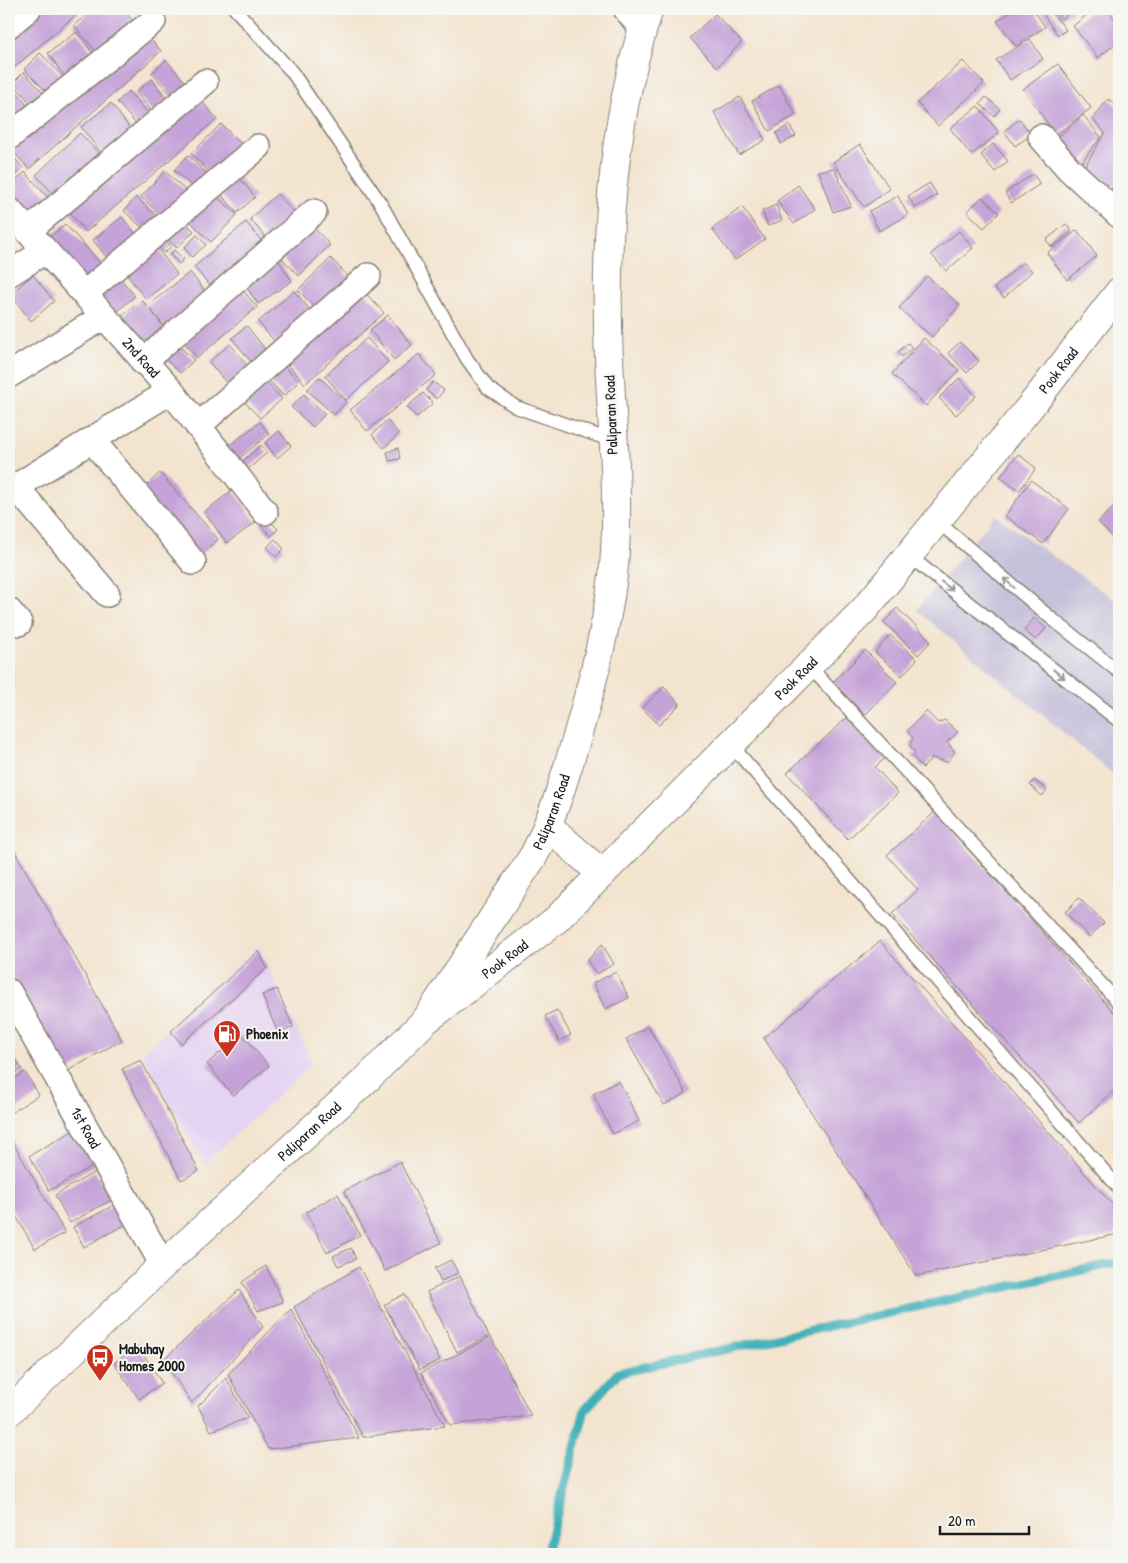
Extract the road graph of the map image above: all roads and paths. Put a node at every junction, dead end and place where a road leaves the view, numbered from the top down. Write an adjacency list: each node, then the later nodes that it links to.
1 (28, 9): 5 (street)
2 (235, 9): 25 (lane)
3 (639, 15): 25 (main road, Paliparan Road)
4 (153, 21): 7 (street)
5 (9, 25)
6 (205, 82): 13 (street)
7 (9, 137)
8 (1041, 137): 12 (street)
9 (258, 147): 18 (street)
10 (9, 210): 13 (street, 2nd Road)
11 (314, 212): 20 (street)
12 (1119, 215)
13 (28, 231): 14 (street, 2nd Road)
14 (45, 251): 15 (street); 18 (street, 2nd Road)
15 (9, 274)
16 (368, 276): 23 (street)
17 (1119, 292): 28 (main road, Pook Road)
18 (84, 294): 19 (street, 2nd Road)
19 (102, 317): 20 (street, 2nd Road); 21 (street)
20 (142, 362): 22 (street, 2nd Road)
21 (9, 375)
22 (171, 391): 23 (street, 2nd Road); 24 (street)
23 (198, 426): 27 (street, 2nd Road)
24 (92, 440): 26 (street); 30 (street)
25 (613, 441): 36 (main road, Paliparan Road)
26 (13, 489): 31 (street)
27 (265, 512)
28 (937, 521): 29 (main road, Pook Road); 33 (lane, one-way to 28)
29 (909, 556): 32 (main road, Pook Road); 34 (lane, one-way to 34)
30 (193, 562)
31 (107, 594)
32 (809, 666): 35 (main road, Pook Road); 39 (lane)
33 (1119, 672)
34 (1119, 721)
35 (731, 745): 37 (main road, Pook Road); 41 (lane)
36 (548, 826): 37 (main road); 40 (main road, Paliparan Road)
37 (602, 874): 40 (main road, Pook Road)
38 (9, 992): 42 (street, 1st Road)
39 (1119, 1003)
40 (426, 1020): 42 (main road, Paliparan Road)
41 (1119, 1188)
42 (163, 1264): 43 (main road, Paliparan Road)
43 (9, 1412)

